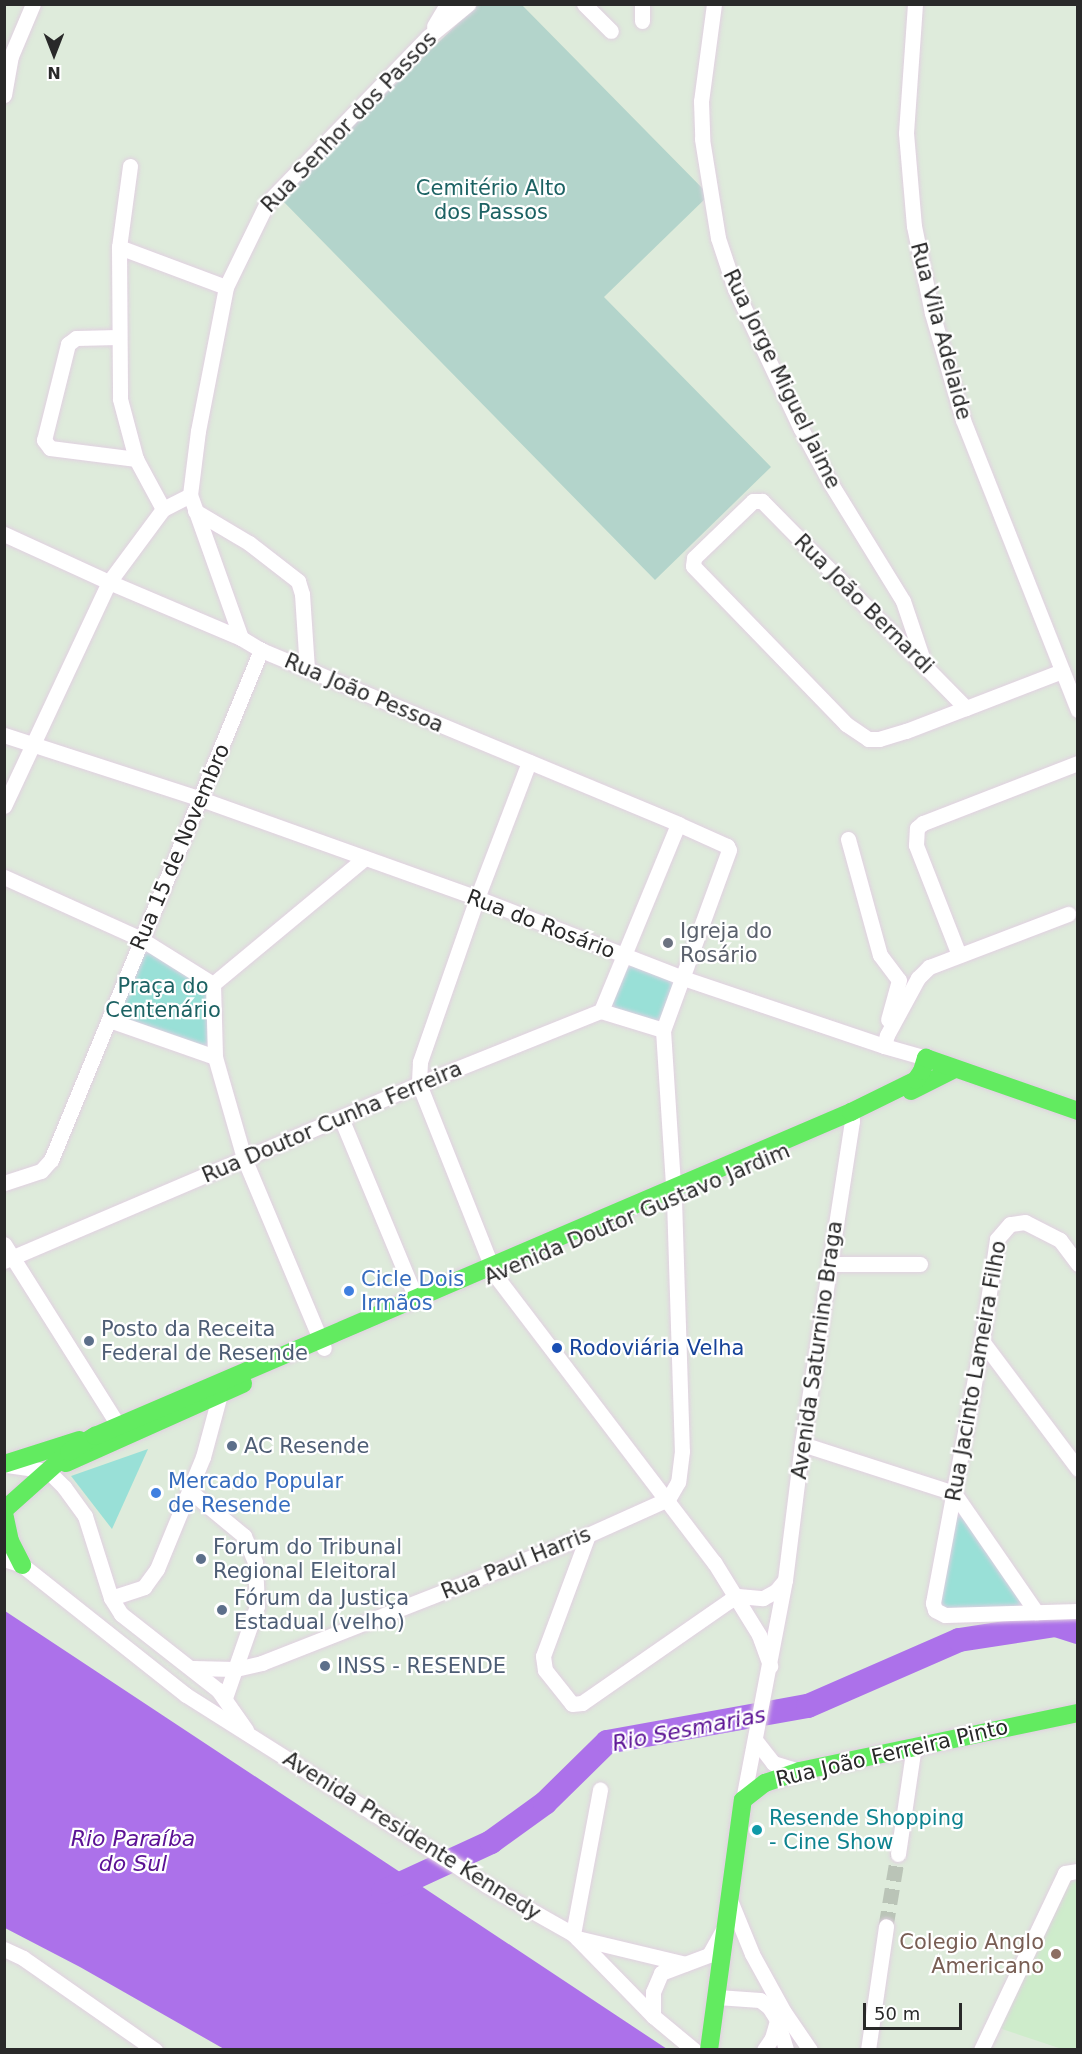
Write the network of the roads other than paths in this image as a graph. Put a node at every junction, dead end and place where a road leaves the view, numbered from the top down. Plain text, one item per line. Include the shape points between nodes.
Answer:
1 (33, 4) edge
2 (447, 4) edge
3 (468, 4) edge
4 (584, 4) edge
5 (642, 4) edge
6 (714, 4) edge
7 (915, 4) edge
8 (642, 21) dead end
9 (611, 31) dead end
10 (428, 37) junction
11 (4, 95) edge
12 (130, 166) dead end
13 (119, 247) junction
14 (226, 287) junction
15 (118, 337) junction
16 (136, 459) junction
17 (190, 495) junction
18 (163, 509) junction
19 (195, 511) junction
20 (4, 534) edge
21 (109, 582) junction
22 (241, 638) junction
23 (261, 650) junction
24 (924, 663) junction
25 (307, 670) junction
26 (1062, 671) junction
27 (966, 708) junction
28 (1077, 710) edge
29 (4, 735) edge
30 (33, 745) junction
31 (529, 762) junction
32 (1077, 763) edge
33 (201, 799) junction
34 (4, 806) edge
35 (678, 824) junction
36 (848, 839) dead end
37 (365, 858) junction
38 (4, 877) edge
39 (477, 898) junction
40 (1068, 914) dead end
41 (141, 939) junction
42 (959, 955) junction
43 (624, 956) junction
44 (683, 978) junction
45 (213, 984) junction
46 (601, 1011) junction
47 (109, 1020) junction
48 (663, 1030) junction
49 (885, 1041) junction
50 (215, 1057) junction
51 (926, 1058) junction
52 (955, 1069) junction
53 (419, 1084) junction
54 (1077, 1111) edge
55 (851, 1116) junction
56 (341, 1118) junction
57 (244, 1158) junction
58 (4, 1183) edge
59 (673, 1193) junction
60 (6, 1254) edge
61 (830, 1263) junction
62 (920, 1264) dead end
63 (1077, 1264) edge
64 (493, 1270) junction
65 (416, 1298) junction
66 (982, 1341) junction
67 (322, 1343) junction
68 (218, 1388) junction
69 (118, 1425) junction
70 (95, 1436) junction
71 (802, 1444) junction
72 (4, 1464) edge
73 (1077, 1468) edge
74 (50, 1470) junction
75 (191, 1492) junction
76 (954, 1493) junction
77 (668, 1499) junction
78 (4, 1511) edge
79 (588, 1535) junction
80 (4, 1559) edge
81 (22, 1565) junction
82 (785, 1580) junction
83 (738, 1596) junction
84 (111, 1598) junction
85 (1077, 1611) edge
86 (1036, 1612) junction
87 (235, 1669) junction
88 (769, 1671) junction
89 (197, 1672) junction
90 (186, 1695) junction
91 (225, 1698) junction
92 (1077, 1713) edge
93 (248, 1733) junction
94 (757, 1736) junction
95 (914, 1745) junction
96 (800, 1770) junction
97 (600, 1790) dead end
98 (743, 1800) junction
99 (898, 1854) tunnel mouth
100 (1077, 1871) edge
101 (730, 1900) junction
102 (727, 1922) junction
103 (886, 1926) tunnel mouth
104 (575, 1936) junction
105 (4, 1949) edge
106 (688, 1965) junction
107 (717, 1997) junction
108 (653, 2016) junction
109 (777, 2020) junction
110 (704, 2048) edge
111 (155, 2049) edge
112 (764, 2049) edge
113 (786, 2049) edge
114 (810, 2049) edge
115 (868, 2049) edge
116 (981, 2049) edge

1 - 11 street via 11,56
2 - 10 street
3 - 10 street, Rua Senhor dos Passos
4 - 9 street
5 - 8 street
6 - 24 street, Rua Jorge Miguel Jaime via 701,101 702,139 722,248 735,289 801,429 903,602
7 - 26 street, Rua Vila Adelaide via 906,133 914,226 932,313 963,420
10 - 14 street, Rua Senhor dos Passos via 267,203
12 - 13 street
13 - 14 street
13 - 15 street
14 - 17 street, Rua Senhor dos Passos via 198,431
15 - 16 street via 120,399
15 - 16 street via 76,338 68,344 44,441 50,448
16 - 18 street
17 - 18 street
17 - 19 street
18 - 21 street
19 - 22 street
19 - 25 street via 249,543 298,581
20 - 21 street, Rua João Pessoa
21 - 22 street, Rua João Pessoa
21 - 30 street
22 - 23 street, Rua João Pessoa
23 - 25 street, Rua João Pessoa
23 - 33 street, Rua 15 de Novembro
24 - 27 street, Rua João Bernardi
24 - 27 street, Rua João Bernardi via 762,501 753,501 696,555 693,566 846,724 868,739 879,739
25 - 31 street, Rua João Pessoa
26 - 27 street
26 - 28 street, Rua Vila Adelaide
29 - 30 street, Rua do Rosário
30 - 33 street, Rua do Rosário
30 - 34 street
31 - 35 street, Rua João Pessoa
31 - 39 street
32 - 42 street via 917,828 916,845
33 - 37 street, Rua do Rosário
33 - 41 street, Rua 15 de Novembro
35 - 43 street
35 - 44 street, Rua João Pessoa via 727,846 730,852
36 - 49 street via 880,955 899,980
37 - 39 street, Rua do Rosário
37 - 45 street
38 - 41 street
39 - 43 street, Rua do Rosário
39 - 53 street via 420,1062
40 - 42 street
41 - 45 street
41 - 47 street, Rua 15 de Novembro
42 - 49 street via 923,972
43 - 44 street, Rua do Rosário
43 - 46 street
44 - 48 street
44 - 49 street, Rua do Rosário
45 - 50 street
46 - 48 street
46 - 53 street, Rua Doutor Cunha Ferreira
47 - 50 street
47 - 58 street, Rua 15 de Novembro via 51,1160 41,1171
48 - 59 street
49 - 51 street, Rua do Rosário
50 - 57 street
51 - 52 main road, Rua do Rosário
51 - 55 main road, Avenida Doutor Gustavo Jardim via 916,1080
52 - 54 main road, Rua do Rosário
52 - 55 main road, Avenida Doutor Gustavo Jardim
53 - 56 street, Rua Doutor Cunha Ferreira
53 - 64 street
55 - 59 main road, Avenida Doutor Gustavo Jardim
55 - 61 street, Avenida Saturnino Braga
56 - 57 street, Rua Doutor Cunha Ferreira
56 - 65 street
57 - 60 street, Rua Doutor Cunha Ferreira
57 - 67 street
59 - 64 main road, Avenida Doutor Gustavo Jardim
59 - 77 street via 682,1451 678,1482
60 - 69 street
61 - 62 street
61 - 71 street, Avenida Saturnino Braga
63 - 66 street, Rua Jacinto Lameira Filho via 1060,1240 1042,1229 1025,1222 1010,1224 997,1239
64 - 65 main road, Avenida Doutor Gustavo Jardim
64 - 67 main road, Avenida Doutor Gustavo Jardim
64 - 77 street
65 - 67 main road, Avenida Doutor Gustavo Jardim
66 - 73 street
66 - 76 street, Rua Jacinto Lameira Filho
67 - 68 main road, Avenida Doutor Gustavo Jardim
68 - 69 main road, Avenida Doutor Gustavo Jardim
68 - 74 main road, Avenida Doutor Gustavo Jardim
68 - 75 street
69 - 70 main road, Avenida Doutor Gustavo Jardim
70 - 72 main road
70 - 74 main road, Avenida Doutor Gustavo Jardim
71 - 76 street
71 - 82 street, Avenida Saturnino Braga
72 - 74 street
74 - 78 main road, Avenida Doutor Gustavo Jardim
74 - 84 street, Avenida Presidente Kennedy via 85,1516
75 - 84 street via 152,1579 144,1587
75 - 87 street via 244,1536 255,1562 257,1606
76 - 86 street
76 - 86 street, Rua Jacinto Lameira Filho via 933,1603 935,1610 945,1616
77 - 79 street, Rua Paul Harris
77 - 83 street
78 - 81 main road via 10,1541
79 - 83 street via 543,1656 545,1670 572,1704 582,1703
79 - 87 street, Rua Paul Harris via 262,1663
80 - 81 street, Avenida Presidente Kennedy
81 - 90 street, Avenida Presidente Kennedy
82 - 83 street via 776,1592 763,1598
82 - 88 street, Avenida Saturnino Braga
83 - 88 street via 759,1635
84 - 89 street, Avenida Presidente Kennedy via 121,1614
85 - 86 street
87 - 89 street, Rua Paul Harris
87 - 91 street
88 - 94 street, Avenida Saturnino Braga
89 - 90 street via 197,1689
89 - 91 street, Avenida Presidente Kennedy
90 - 93 street, Avenida Presidente Kennedy
91 - 93 street, Avenida Presidente Kennedy
92 - 95 main road, Rua João Ferreira Pinto
93 - 104 street, Avenida Presidente Kennedy via 421,1845
94 - 96 street via 773,1763
94 - 98 street, Avenida Saturnino Braga
95 - 96 main road, Rua João Ferreira Pinto
95 - 99 street
96 - 98 main road, Rua João Ferreira Pinto via 765,1783
97 - 104 street
98 - 101 main road
100 - 116 street via 1065,1873
101 - 102 main road
101 - 114 street via 758,1964 796,2033
102 - 106 street via 709,1955
102 - 107 main road
103 - 115 street
104 - 106 street, Avenida Presidente Kennedy
104 - 108 street, Avenida Presidente Kennedy
105 - 111 street
106 - 108 street via 661,1973 653,1992
107 - 109 street via 760,2000
107 - 110 main road
108 - 110 street, Avenida Presidente Kennedy
109 - 112 street
109 - 113 street

